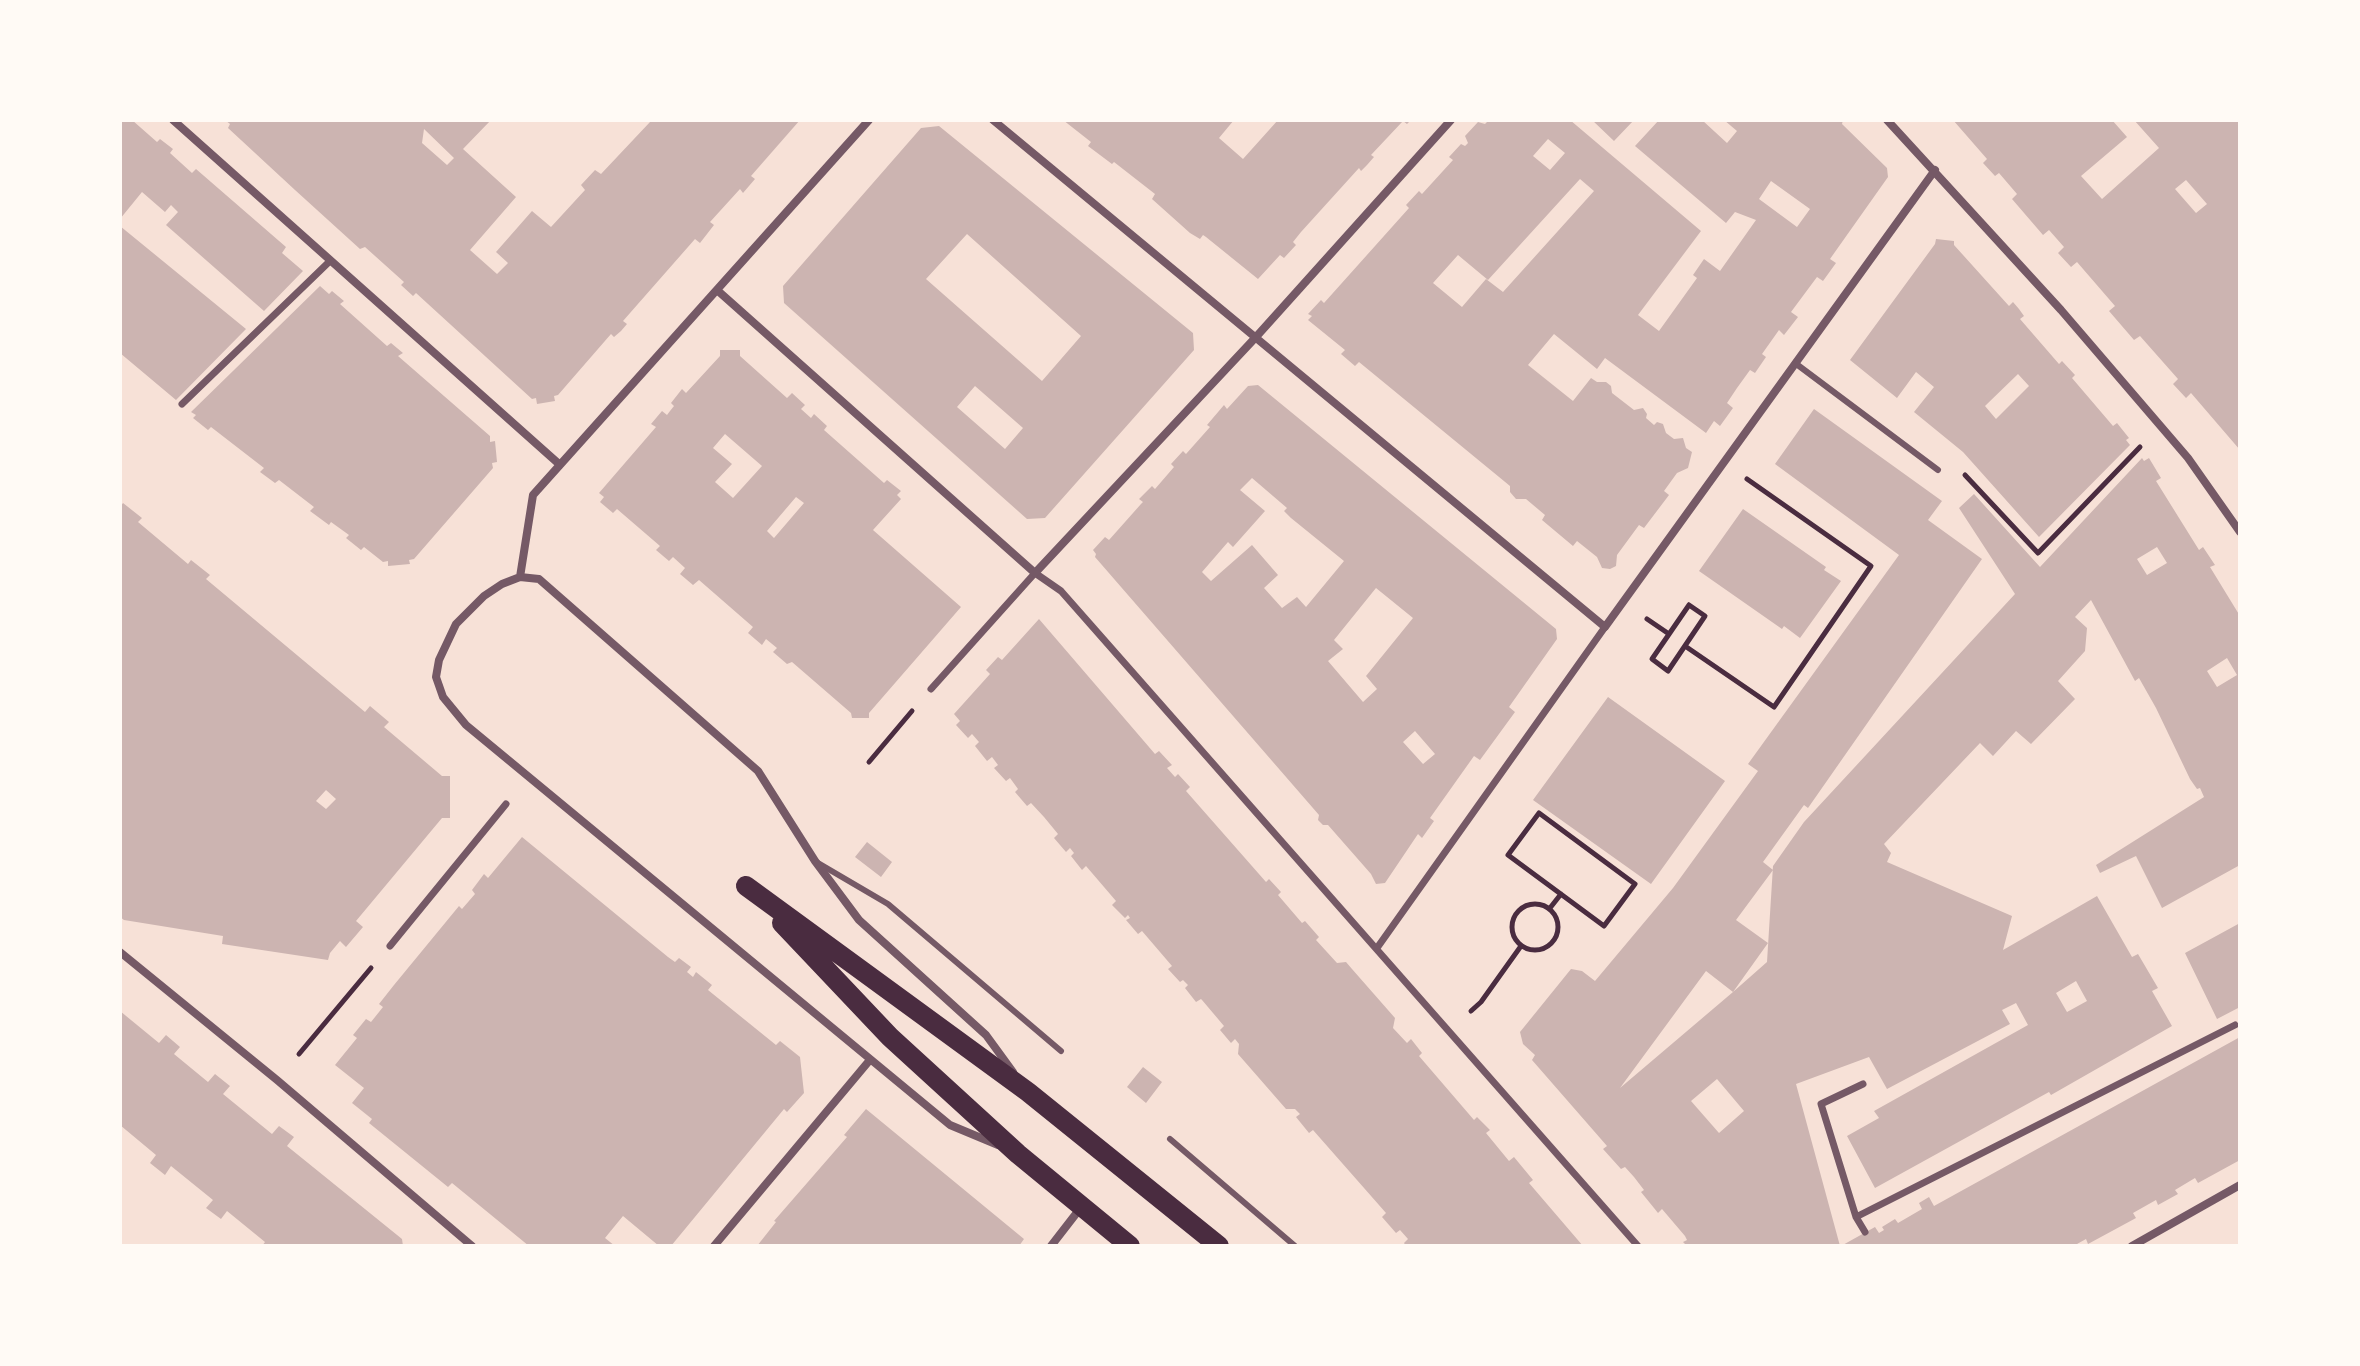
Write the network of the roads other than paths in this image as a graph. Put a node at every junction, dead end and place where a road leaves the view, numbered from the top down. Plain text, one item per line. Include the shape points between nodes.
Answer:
1 (173, 120) edge
2 (869, 120) edge
3 (993, 120) edge
4 (1451, 120) edge
5 (1887, 120) edge
6 (1935, 170) junction
7 (330, 261) junction
8 (717, 290) junction
9 (1256, 337) junction
10 (1795, 363) junction
11 (182, 404) dead end
12 (559, 464) junction
13 (1938, 470) dead end
14 (2240, 532) edge
15 (1035, 573) junction
16 (520, 577) junction
17 (1605, 627) junction
18 (931, 689) road end
19 (506, 804) dead end
20 (815, 861) junction
21 (390, 946) road end
22 (1377, 948) junction
23 (120, 952) edge
24 (2235, 1025) dead end
25 (1061, 1051) dead end
26 (869, 1061) junction
27 (1863, 1084) dead end
28 (1028, 1092) junction
29 (1170, 1139) dead end
30 (1018, 1154) junction
31 (2240, 1185) edge
32 (1082, 1206) junction
33 (1856, 1217) junction
34 (1865, 1232) dead end
35 (472, 1246) edge
36 (714, 1246) edge
37 (1051, 1246) edge
38 (1130, 1246) edge
39 (1219, 1246) edge
40 (1295, 1246) edge
41 (1638, 1246) edge
42 (2132, 1246) edge

1 - 7 street
2 - 8 street
3 - 9 street
4 - 9 street
5 - 6 street
6 - 10 street
6 - 14 street via 2188,458
7 - 11 street
7 - 12 street
8 - 12 street
8 - 15 street
9 - 15 street
9 - 17 street
10 - 13 lane
10 - 17 street
12 - 16 street via 533,495
15 - 18 street
15 - 22 street via 1061,591
16 - 20 street via 539,579 758,771
16 - 26 street via 484,596 456,624 439,660 436,677 443,697 466,725
17 - 22 street
19 - 21 street
20 - 25 lane via 888,904
20 - 28 street via 859,920 986,1035
22 - 41 street
23 - 35 street
24 - 33 street
26 - 30 street via 950,1125
26 - 36 street
27 - 33 street via 1821,1104
28 - 30 main road via 746,886 890,1037
28 - 39 main road
29 - 40 lane
30 - 32 main road
31 - 42 street
32 - 37 street
32 - 38 main road
33 - 34 street

